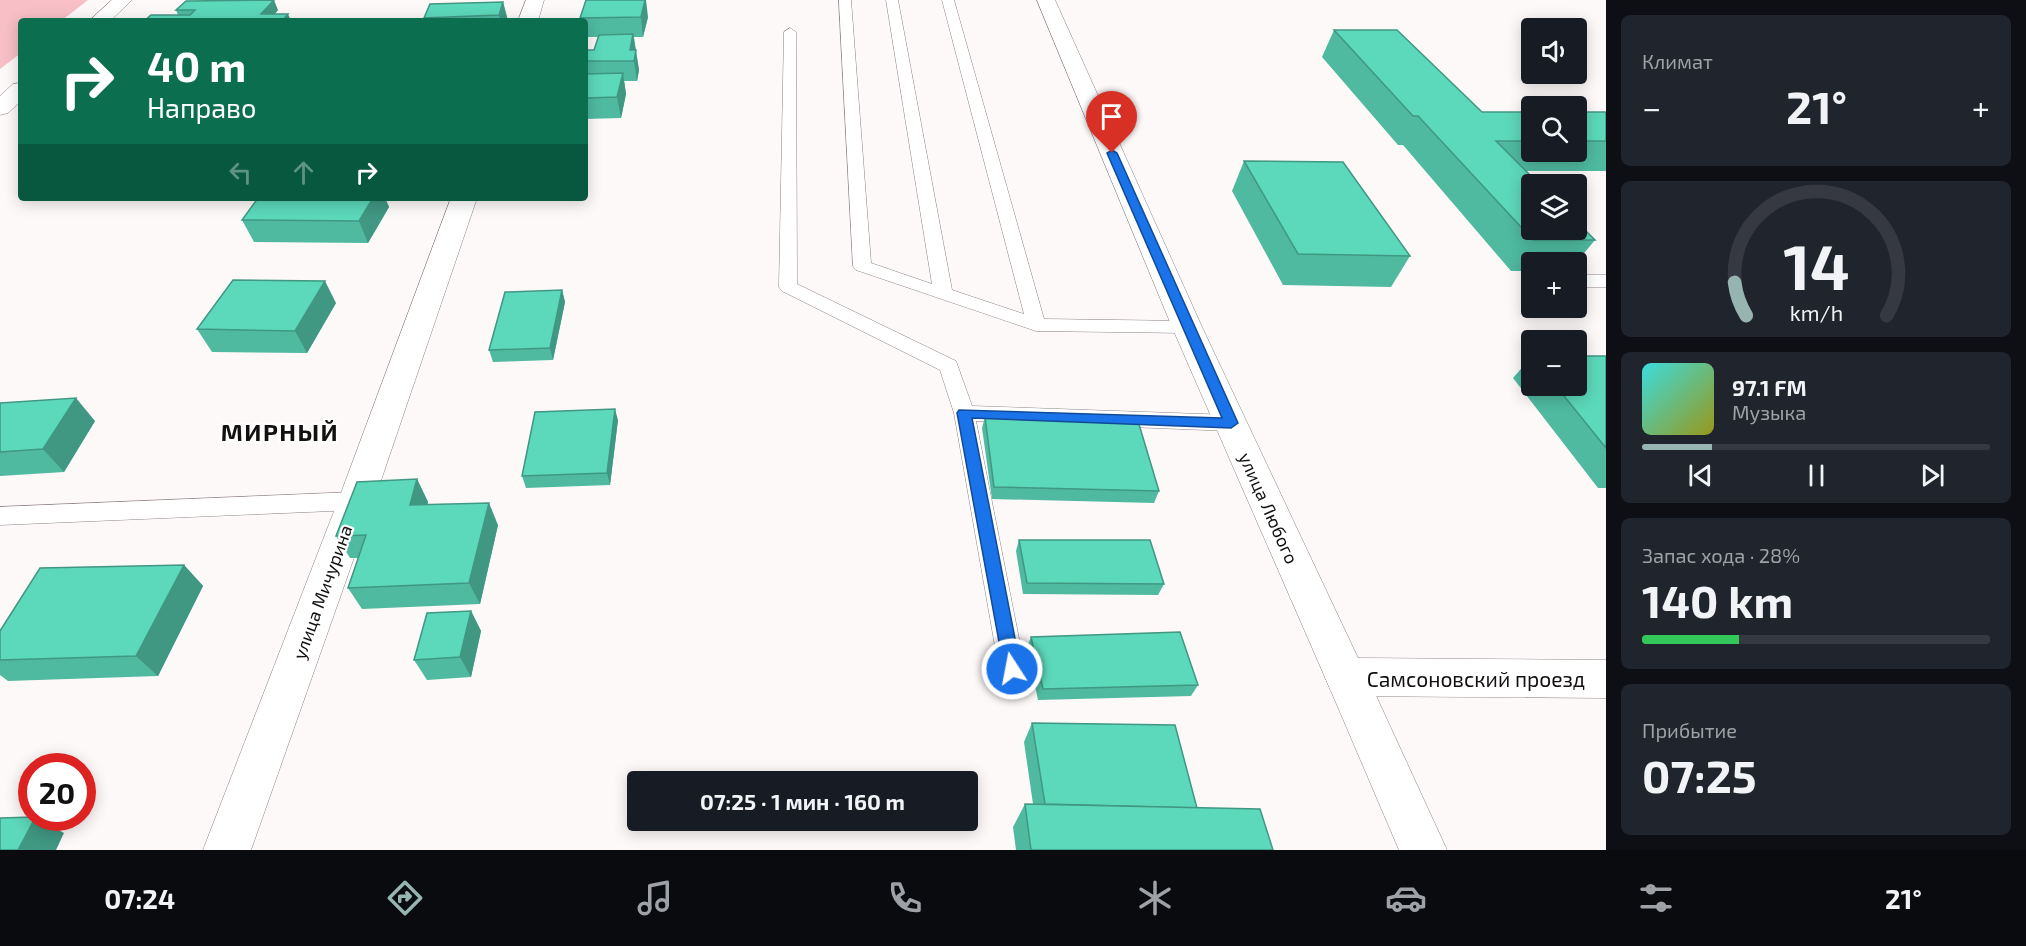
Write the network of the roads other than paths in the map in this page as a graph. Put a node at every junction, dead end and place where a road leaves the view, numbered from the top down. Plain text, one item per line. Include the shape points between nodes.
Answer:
1 (123, 0) edge
2 (535, 0) edge
3 (845, 0) edge
4 (892, 0) edge
5 (948, 0) edge
6 (1046, 0) edge
7 (102, 18) edge
8 (529, 18) edge
9 (790, 32) dead end
10 (18, 92) edge
11 (0, 108) edge
12 (463, 201) edge
13 (1587, 281) edge
14 (1606, 281) edge
15 (943, 293) junction
16 (1036, 326) junction
17 (1187, 327) junction
18 (964, 413) junction
19 (1231, 423) junction
20 (356, 501) junction
21 (0, 516) edge
22 (1012, 669) dead end
23 (1346, 676) junction
24 (1606, 679) edge
25 (227, 850) edge
26 (1423, 850) edge

1 - 7 street
2 - 8 street
3 - 15 lane via 862,266
4 - 15 lane
5 - 16 lane
6 - 17 street, улица Любого
9 - 18 lane via 788,287 949,366
10 - 11 street
12 - 20 street, улица Мичурина
13 - 14 lane
15 - 16 lane
16 - 17 lane
17 - 19 street, улица Любого
18 - 19 lane
18 - 22 lane
19 - 23 street, улица Любого
20 - 21 lane
20 - 25 street, улица Мичурина
23 - 24 street, Самсоновский проезд
23 - 26 street, улица Любого

